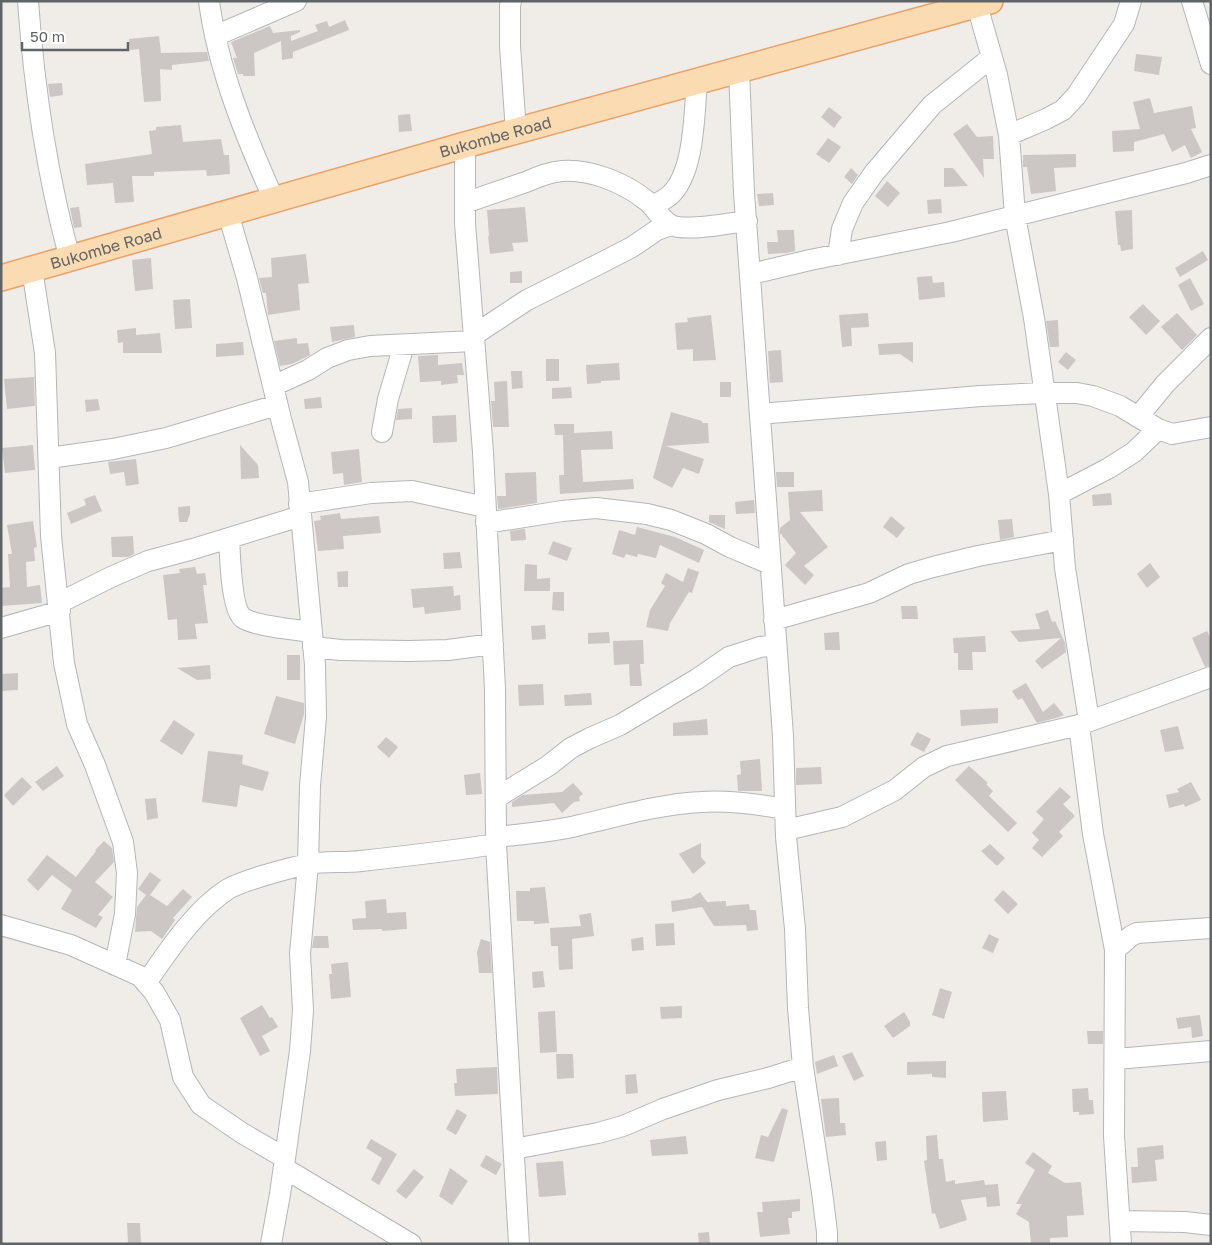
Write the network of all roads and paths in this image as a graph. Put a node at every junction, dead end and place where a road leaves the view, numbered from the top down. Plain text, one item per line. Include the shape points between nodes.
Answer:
1 (28, 1) edge
2 (209, 1) edge
3 (296, 1) edge
4 (511, 1) edge
5 (1131, 1) edge
6 (1192, 1) edge
7 (984, 3) edge
8 (936, 9) edge
9 (215, 36) junction
10 (992, 57) junction
11 (1211, 64) edge
12 (739, 70) junction
13 (697, 82) junction
14 (516, 132) junction
15 (1009, 135) junction
16 (465, 145) junction
17 (1211, 165) edge
18 (274, 200) junction
19 (465, 203) junction
20 (652, 206) junction
21 (228, 213) junction
22 (1015, 216) junction
23 (747, 221) junction
24 (671, 225) junction
25 (838, 255) junction
26 (70, 258) junction
27 (32, 270) junction
28 (750, 274) junction
29 (1, 278) edge
30 (474, 338) junction
31 (1211, 338) edge
32 (404, 344) junction
33 (1044, 393) junction
34 (275, 396) junction
35 (760, 414) junction
36 (1138, 418) junction
37 (1211, 427) edge
38 (1158, 429) junction
39 (382, 432) dead end
40 (49, 458) junction
41 (1059, 494) junction
42 (300, 510) junction
43 (486, 515) junction
44 (229, 538) junction
45 (1062, 540) junction
46 (770, 564) junction
47 (59, 607) junction
48 (774, 620) junction
49 (1, 628) edge
50 (312, 640) junction
51 (493, 644) junction
52 (776, 645) junction
53 (1211, 677) edge
54 (1084, 723) junction
55 (496, 798) junction
56 (785, 809) junction
57 (786, 830) junction
58 (496, 840) junction
59 (308, 864) junction
60 (1, 925) edge
61 (1211, 928) edge
62 (1115, 950) junction
63 (115, 965) junction
64 (146, 983) junction
65 (1211, 1051) edge
66 (1116, 1059) junction
67 (803, 1067) junction
68 (514, 1149) junction
69 (285, 1163) junction
70 (1120, 1221) junction
71 (1211, 1225) edge
72 (271, 1244) edge
73 (411, 1244) edge
74 (520, 1244) edge
75 (827, 1244) edge
76 (1121, 1244) edge

1 - 26 street via 40,122
2 - 9 street
3 - 9 street
4 - 14 street via 510,46
5 - 15 street via 1124,24 1076,96 1063,110
6 - 11 street
7 - 8 main road, Bukombe Road
7 - 10 street
8 - 12 main road, Bukombe Road
9 - 18 street via 252,151
10 - 15 street
10 - 25 street via 932,105 874,173 853,203 842,229
12 - 13 main road, Bukombe Road
12 - 23 street
13 - 14 main road, Bukombe Road
13 - 20 street via 689,159 670,195
14 - 16 main road, Bukombe Road
15 - 22 street
16 - 18 main road, Bukombe Road
16 - 19 street
17 - 22 street
18 - 21 main road, Bukombe Road
19 - 20 street via 562,171 604,177 629,189
19 - 30 street
20 - 24 street
21 - 26 main road, Bukombe Road
21 - 34 street
22 - 25 street
22 - 33 street
23 - 24 street via 682,227
23 - 28 street
24 - 30 street via 527,300
25 - 28 street
26 - 27 main road, Bukombe Road
27 - 29 main road, Bukombe Road
27 - 40 street via 44,354
28 - 35 street
30 - 32 street
30 - 43 street
31 - 36 street via 1165,384
32 - 34 street via 348,350 327,358
32 - 39 street
33 - 35 street
33 - 36 street via 1093,396 1120,406
33 - 41 street
34 - 40 street via 166,438 113,450
34 - 42 street via 298,482
35 - 46 street
36 - 38 street
37 - 38 street via 1172,434
38 - 41 street via 1134,452
40 - 47 street via 51,536
41 - 45 street
42 - 43 street via 371,493 412,492
42 - 44 street
42 - 50 street
43 - 46 street via 596,508 647,514 672,520
43 - 51 street
44 - 47 street via 148,561 111,577
44 - 50 street via 233,585 238,610 243,617
45 - 48 street via 933,567 909,574 869,593
45 - 54 street
46 - 48 street
47 - 49 street
47 - 63 street via 64,663 77,724 123,842 127,873 126,914
48 - 52 street
50 - 51 street via 341,650 448,650
50 - 59 street via 316,717
51 - 55 street
52 - 55 street via 728,657 698,679 620,725 571,748
52 - 56 street
53 - 54 street
54 - 57 street via 947,756 924,767 895,790 842,817
54 - 62 street via 1093,834
55 - 58 street
56 - 57 street
56 - 58 street via 738,802 673,804
57 - 67 street
58 - 59 street via 359,862
58 - 68 street
59 - 64 street via 230,888 211,902 165,955
59 - 69 street via 300,954 303,1010 300,1051
60 - 63 street via 71,945
61 - 62 street via 1137,933
62 - 66 street
63 - 64 street via 140,976
64 - 69 street via 170,1020 183,1077 201,1105
65 - 66 street
66 - 70 street via 1114,1136
67 - 68 street via 718,1090 623,1126
67 - 75 street
68 - 74 street
69 - 72 street
69 - 73 street
70 - 71 street
70 - 76 street

